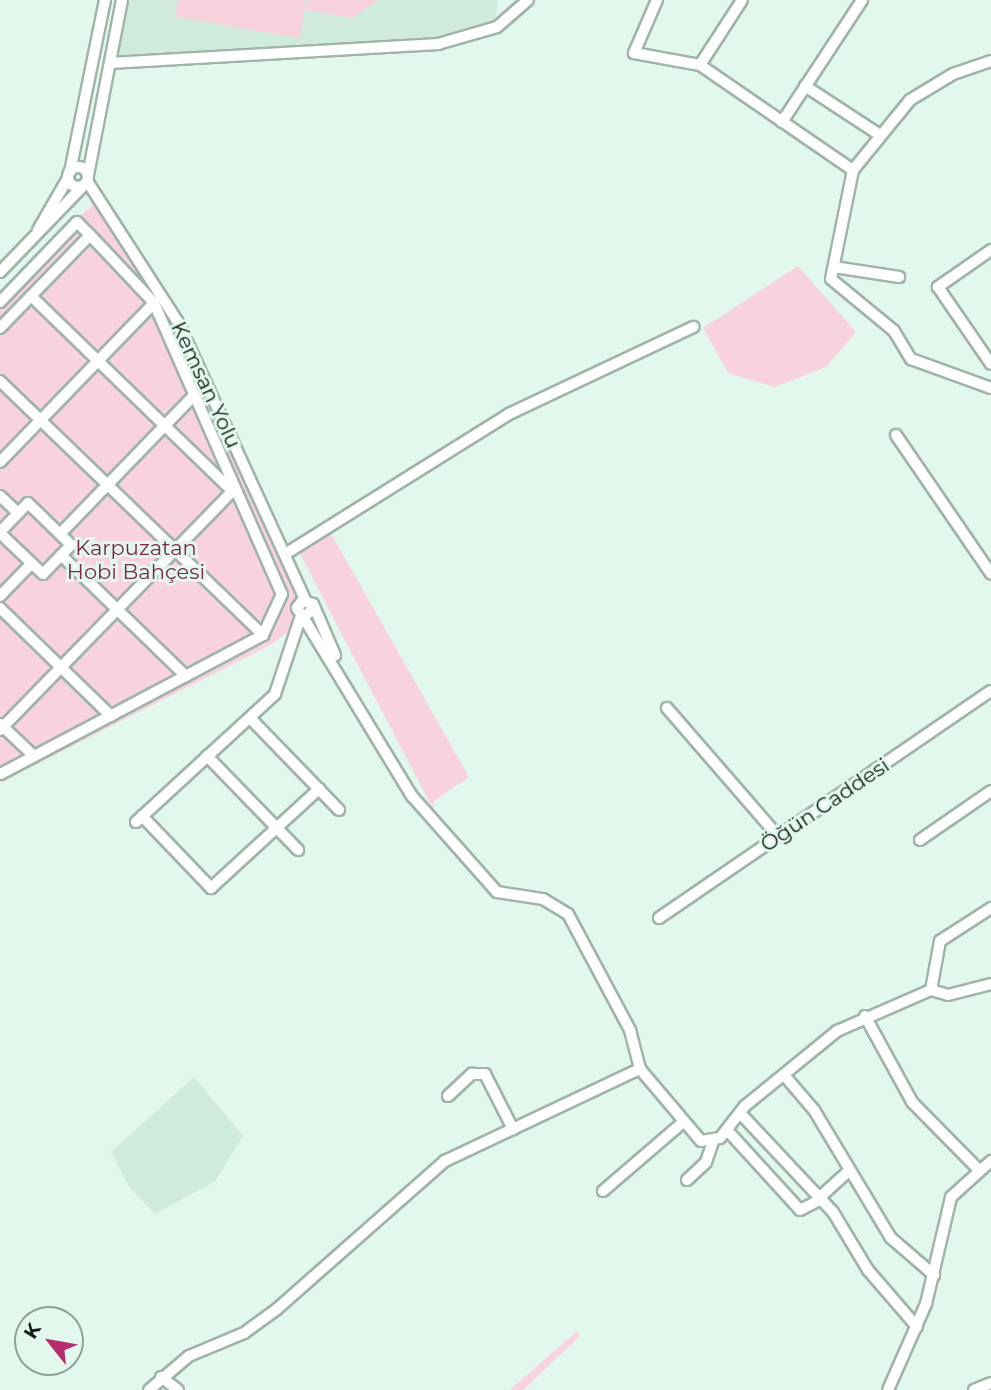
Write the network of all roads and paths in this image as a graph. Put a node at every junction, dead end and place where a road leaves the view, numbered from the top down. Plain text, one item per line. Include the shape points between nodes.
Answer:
1 (105, 0) edge
2 (121, 0) edge
3 (528, 0) edge
4 (657, 0) edge
5 (742, 0) edge
6 (862, 0) edge
7 (991, 61) edge
8 (110, 63) junction
9 (700, 65) junction
10 (806, 86) junction
11 (782, 122) junction
12 (880, 135) junction
13 (853, 170) junction
14 (69, 175) junction
15 (86, 180) junction
16 (90, 234) junction
17 (31, 240) junction
18 (991, 250) edge
19 (834, 267) junction
20 (0, 272) edge
21 (899, 277) dead end
22 (31, 296) junction
23 (0, 303) edge
24 (153, 303) junction
25 (12, 315) junction
26 (693, 327) dead end
27 (0, 328) edge
28 (98, 361) junction
29 (991, 364) edge
30 (0, 381) edge
31 (991, 388) edge
32 (194, 395) junction
33 (40, 420) junction
34 (164, 425) junction
35 (896, 435) dead end
36 (0, 463) edge
37 (107, 485) junction
38 (233, 489) junction
39 (0, 496) edge
40 (18, 513) junction
41 (0, 532) edge
42 (60, 534) junction
43 (174, 549) junction
44 (285, 554) junction
45 (61, 555) junction
46 (32, 564) junction
47 (991, 574) edge
48 (0, 596) edge
49 (305, 600) junction
50 (0, 608) edge
51 (117, 609) junction
52 (314, 609) junction
53 (302, 617) junction
54 (262, 635) junction
55 (61, 667) junction
56 (186, 676) junction
57 (345, 678) junction
58 (991, 691) edge
59 (667, 708) dead end
60 (111, 716) junction
61 (250, 718) junction
62 (1, 727) edge
63 (34, 756) junction
64 (207, 756) junction
65 (0, 775) edge
66 (319, 789) junction
67 (991, 791) edge
68 (339, 810) dead end
69 (276, 828) junction
70 (778, 836) junction
71 (920, 840) dead end
72 (298, 850) dead end
73 (991, 908) edge
74 (659, 918) dead end
75 (991, 984) edge
76 (931, 990) junction
77 (865, 1016) junction
78 (640, 1069) junction
79 (784, 1075) junction
80 (448, 1096) dead end
81 (740, 1113) junction
82 (682, 1123) junction
83 (513, 1129) junction
84 (727, 1130) junction
85 (713, 1142) junction
86 (991, 1161) edge
87 (978, 1169) junction
88 (848, 1172) junction
89 (687, 1180) dead end
90 (603, 1191) dead end
91 (821, 1198) junction
92 (934, 1275) junction
93 (917, 1327) junction
94 (161, 1377) junction
95 (991, 1383) edge
96 (149, 1390) edge
97 (178, 1390) edge
98 (888, 1390) edge
99 (974, 1390) edge

1 - 14 street
2 - 8 street
3 - 8 street via 502,24 438,44
4 - 9 street via 634,53
5 - 9 street
6 - 10 street
7 - 12 street via 919,93
8 - 15 street
9 - 11 street
10 - 11 street
10 - 12 street
11 - 13 street
12 - 13 street
13 - 19 street
14 - 15 street via 76,186
14 - 15 street via 80,167
14 - 17 street
15 - 17 street
15 - 44 street, Kemsan Yolu via 178,322
16 - 22 street
16 - 23 street via 77,222
16 - 24 street
17 - 20 street
18 - 29 street via 939,287
19 - 21 street
19 - 31 street via 831,279 894,331 911,359
22 - 25 street
22 - 28 street
23 - 25 street
24 - 28 street
24 - 32 street
25 - 27 street
26 - 44 street via 509,414
28 - 33 street
28 - 34 street
30 - 33 street
32 - 34 street
32 - 38 street
33 - 36 street
33 - 37 street
34 - 37 street
34 - 38 street
35 - 47 street
37 - 42 street
37 - 43 street
38 - 43 street
38 - 54 street via 282,594
39 - 40 street
40 - 41 street
40 - 42 street via 28,503
41 - 46 street
42 - 45 street via 71,545
43 - 51 street
43 - 54 street
44 - 49 street, Kemsan Yolu
45 - 46 street via 43,574
45 - 51 street
46 - 48 street
49 - 52 street
49 - 53 street via 297,608
50 - 55 street
51 - 55 street
51 - 56 street
52 - 53 street
52 - 57 street
53 - 57 street
53 - 61 street via 275,694
54 - 56 street
55 - 60 street
55 - 62 street
56 - 60 street
57 - 78 street via 412,796 497,892 543,899 568,914 631,1030
58 - 70 street, Öğün Caddesi
59 - 70 street
60 - 63 street
61 - 64 street
61 - 66 street
62 - 63 street
63 - 65 street
64 - 69 street
64 - 69 street via 139,819 211,888
66 - 68 street
66 - 69 street
67 - 71 street
69 - 72 street
70 - 74 street, Öğün Caddesi
73 - 76 street via 940,941
75 - 76 street via 952,995
76 - 77 street
77 - 79 street
77 - 87 street via 912,1102
78 - 82 street
78 - 83 street
79 - 81 street
79 - 88 street via 814,1110
80 - 83 street via 472,1074 485,1074
81 - 84 street
81 - 91 street
82 - 85 street via 701,1141
82 - 90 street
83 - 94 street via 445,1161 278,1310
84 - 85 street
84 - 91 street via 800,1210
85 - 89 street via 706,1162
86 - 87 street
87 - 92 street via 947,1205
88 - 91 street
88 - 92 street via 898,1246
91 - 93 street via 868,1270
92 - 93 street
93 - 98 street
94 - 96 street
94 - 97 street
95 - 99 street

